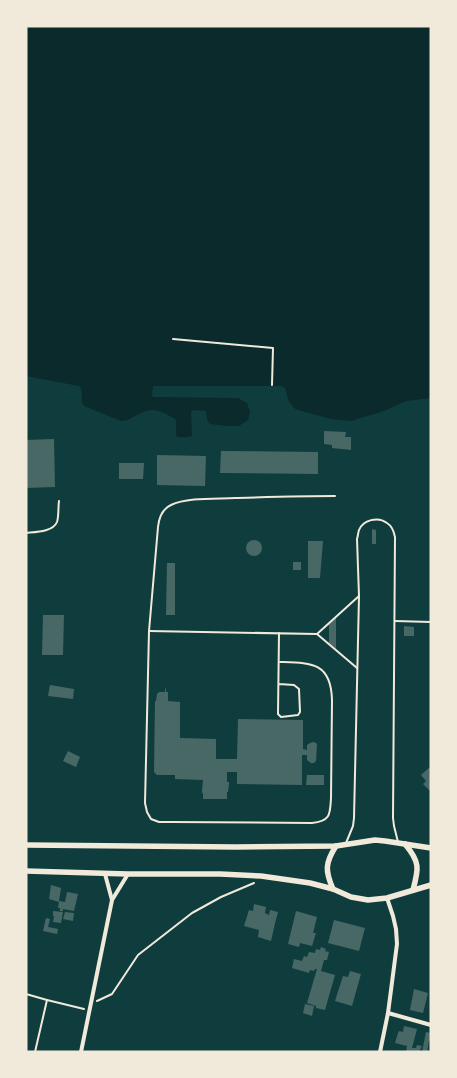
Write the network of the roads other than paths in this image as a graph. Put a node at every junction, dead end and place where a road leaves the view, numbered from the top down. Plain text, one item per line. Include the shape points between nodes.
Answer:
1 (335, 496) dead end
2 (59, 501) dead end
3 (26, 532) edge
4 (359, 596) junction
5 (395, 621) junction
6 (431, 622) edge
7 (149, 630) junction
8 (279, 633) junction
9 (317, 634) junction
10 (280, 662) junction
11 (358, 669) junction
12 (279, 684) junction
13 (401, 844) junction
14 (26, 845) edge
15 (345, 845) junction
16 (336, 846) junction
17 (431, 848) edge
18 (26, 871) edge
19 (105, 874) junction
20 (128, 874) junction
21 (431, 885) edge
22 (334, 889) junction
23 (413, 890) junction
24 (387, 898) junction
25 (112, 900) junction
26 (388, 1013) junction
27 (431, 1025) edge
28 (81, 1052) edge
29 (380, 1052) edge

1 - 7 lane via 211,499 178,502 168,507 161,515 158,527
2 - 3 lane via 55,525 44,531
4 - 5 lane via 359,530 370,520 379,519 388,523 395,537
4 - 9 lane
4 - 11 lane
5 - 6 lane
5 - 13 lane via 393,818
7 - 8 lane
7 - 10 lane via 145,803 148,816 156,821 312,822 327,818 331,798 331,685 327,674 319,668 304,663
8 - 9 lane
8 - 10 lane
9 - 11 lane
10 - 12 lane
11 - 15 lane via 354,818
12 - 12 lane via 278,714 281,717 298,716 299,689 294,685
13 - 15 main road via 375,840
13 - 17 main road
13 - 23 main road via 413,854 417,865
14 - 16 main road
15 - 16 main road
16 - 22 main road via 327,872
18 - 19 main road
19 - 20 main road
19 - 25 street
20 - 22 main road via 261,876 310,882
20 - 25 street
21 - 23 main road
22 - 24 main road via 358,899
23 - 24 main road
24 - 26 street via 397,944
25 - 28 street
26 - 27 street
26 - 29 street

